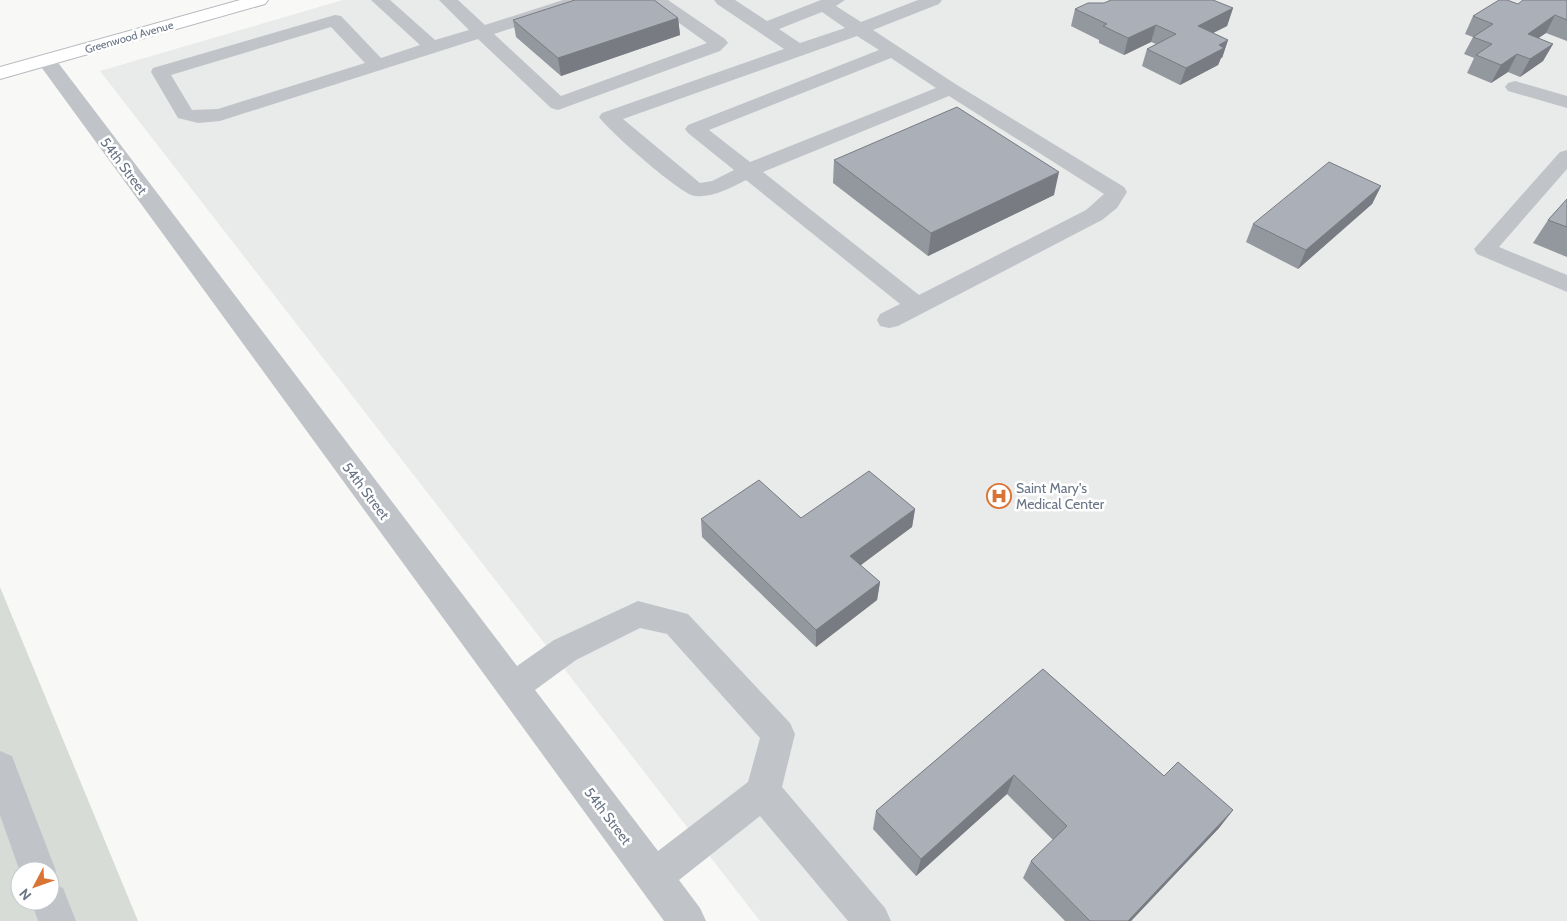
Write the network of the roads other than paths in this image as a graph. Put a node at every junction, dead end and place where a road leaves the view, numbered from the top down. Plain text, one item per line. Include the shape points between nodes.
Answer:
1 (259, 0) edge
2 (380, 0) edge
3 (448, 0) edge
4 (580, 0) edge
5 (656, 0) edge
6 (723, 0) edge
7 (791, 0) edge
8 (933, 0) edge
9 (822, 5) edge
10 (766, 28) junction
11 (858, 29) junction
12 (482, 31) junction
13 (432, 47) junction
14 (798, 50) junction
15 (893, 51) junction
16 (46, 60) junction
17 (377, 65) junction
18 (0, 74) edge
19 (1515, 87) dead end
20 (950, 88) junction
21 (1567, 102) edge
22 (1567, 156) edge
23 (749, 172) junction
24 (1567, 284) edge
25 (917, 305) junction
26 (889, 320) dead end
27 (513, 687) junction
28 (0, 766) edge
29 (764, 792) junction
30 (34, 861) edge
31 (654, 877) junction
32 (687, 921) edge
33 (872, 921) edge

1 - 16 main road, Greenwood Avenue
2 - 13 street
3 - 12 street
4 - 12 street
5 - 12 street via 718,43 558,104
6 - 10 street
7 - 9 street
8 - 11 street
9 - 10 street
9 - 11 street
10 - 14 street
11 - 14 street
11 - 15 street
12 - 13 street
13 - 17 street
14 - 23 street via 609,117 696,190 718,186
15 - 20 street
15 - 23 street via 695,129
16 - 18 main road, Greenwood Avenue
16 - 27 street, 54th Street
17 - 17 street via 220,115 198,117 185,114 160,72 335,20
19 - 21 street
20 - 23 street via 773,159
20 - 25 street via 1116,192 1094,215
22 - 24 street via 1486,249
23 - 25 street
25 - 26 street
27 - 29 street via 565,650 638,614 677,623 778,734
27 - 31 street, 54th Street
28 - 30 street
29 - 31 street
29 - 33 street
31 - 32 street, 54th Street

